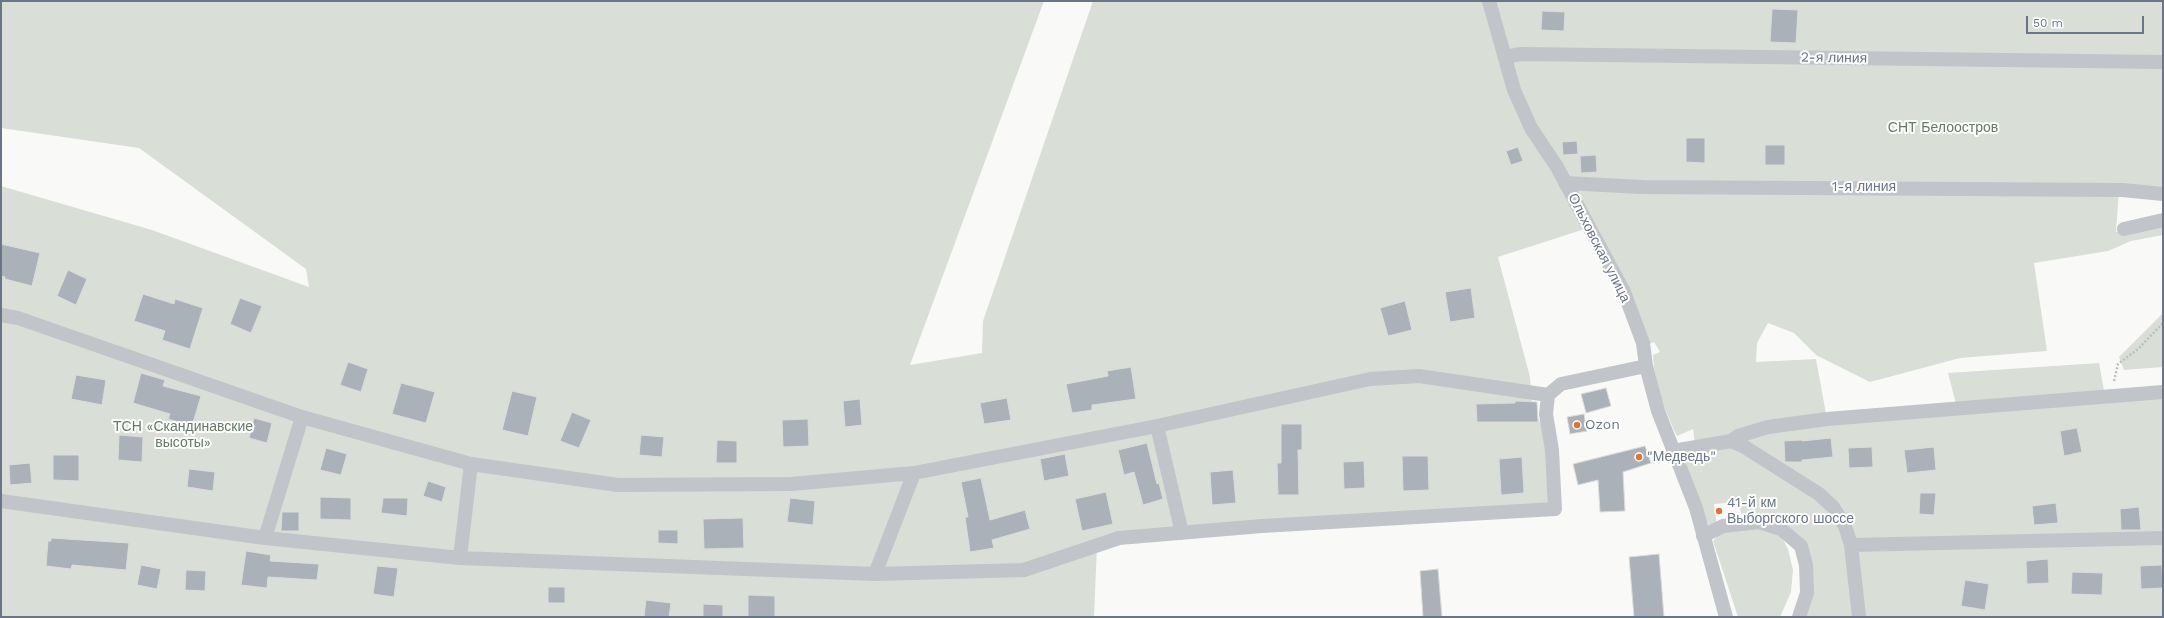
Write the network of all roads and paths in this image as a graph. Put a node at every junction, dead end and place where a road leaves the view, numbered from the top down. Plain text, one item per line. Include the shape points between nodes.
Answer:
1 (1489, 1) edge
2 (1505, 57) junction
3 (2163, 62) edge
4 (1565, 183) junction
5 (2163, 194) edge
6 (2163, 220) edge
7 (2124, 229) dead end
8 (1, 315) edge
9 (2163, 323) edge
10 (1646, 366) junction
11 (2163, 392) edge
12 (1548, 395) junction
13 (2120, 395) junction
14 (302, 417) junction
15 (1157, 426) junction
16 (1731, 440) junction
17 (1673, 451) junction
18 (471, 464) junction
19 (914, 473) junction
20 (1, 501) edge
21 (1182, 533) junction
22 (1703, 536) junction
23 (265, 538) junction
24 (2163, 538) edge
25 (1851, 545) junction
26 (460, 558) junction
27 (875, 574) junction
28 (1726, 617) edge
29 (1799, 617) edge
30 (1859, 617) edge

1 - 2 street, Ольховская улица
2 - 3 street, 2-я линия via 1521,54
2 - 4 street, Ольховская улица via 1514,90 1531,128
4 - 5 street, 1-я линия via 1642,187 2122,190
4 - 10 street, Ольховская улица via 1624,292 1643,343
6 - 7 street
8 - 14 street via 18,318
9 - 13 path via 2138,349 2118,364 2113,379
10 - 12 street via 1561,384
10 - 17 street, Ольховская улица via 1658,411
11 - 13 street
12 - 15 street via 1419,376 1370,379
12 - 21 street via 1546,414 1552,450 1555,509
13 - 16 street via 1827,419 1768,427
14 - 18 street
14 - 23 street
15 - 19 street
15 - 21 street
16 - 17 street
16 - 25 street via 1819,494 1833,507 1845,526
17 - 22 street, Ольховская улица via 1696,508
18 - 19 street via 618,485 791,484
18 - 26 street
19 - 27 street
20 - 23 street
21 - 27 street via 1119,538 1024,570
22 - 28 street, Ольховская улица
22 - 29 street via 1723,526 1759,522 1781,530 1801,546 1806,564 1807,592
23 - 26 street
24 - 25 street
25 - 30 street
26 - 27 street

